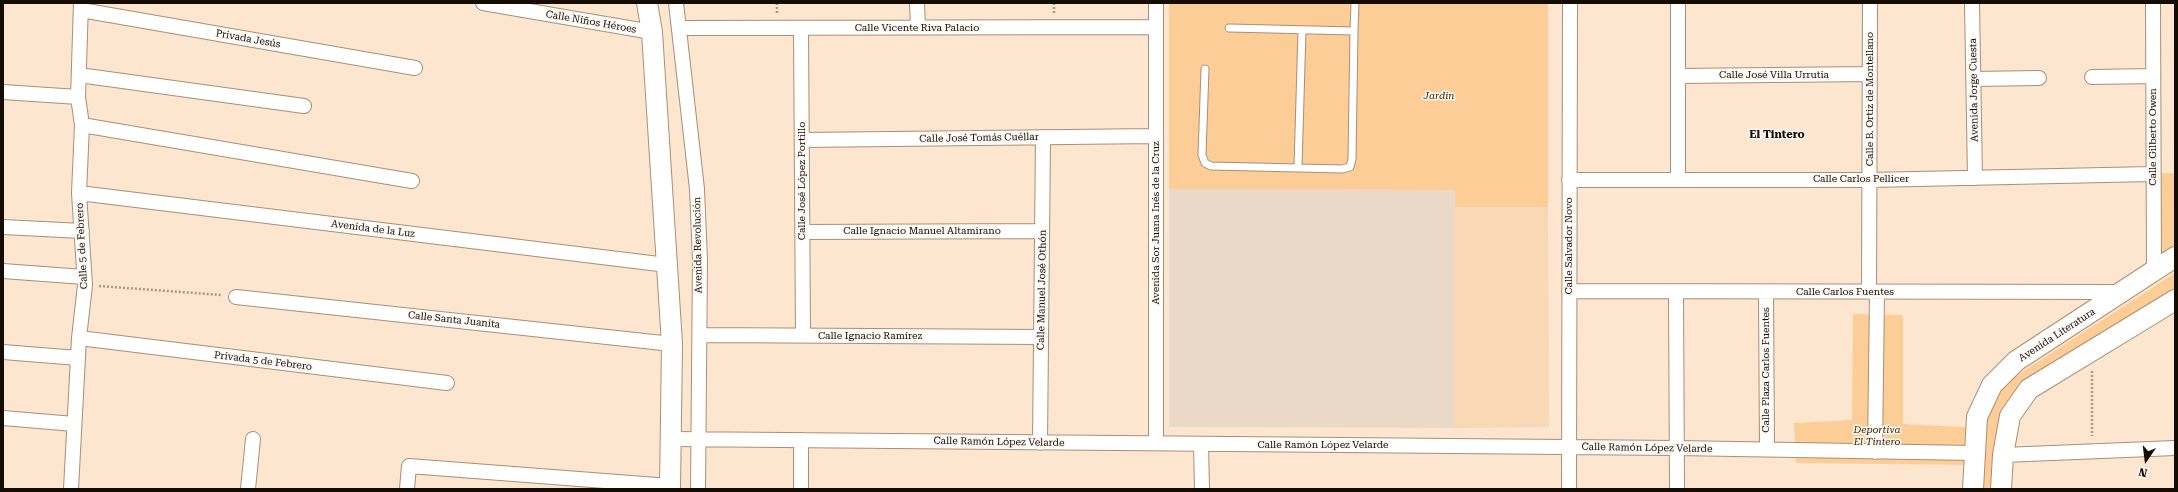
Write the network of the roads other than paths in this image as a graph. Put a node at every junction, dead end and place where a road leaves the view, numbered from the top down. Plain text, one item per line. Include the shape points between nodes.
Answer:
1 (483, 3) edge
2 (647, 3) edge
3 (676, 3) edge
4 (918, 3) edge
5 (1156, 3) edge
6 (1355, 3) edge
7 (1570, 3) edge
8 (1678, 3) edge
9 (1870, 3) edge
10 (1972, 3) edge
11 (2153, 3) edge
12 (81, 6) edge
13 (1156, 27) junction
14 (678, 28) junction
15 (801, 28) junction
16 (918, 28) junction
17 (1229, 28) dead end
18 (1302, 30) junction
19 (1354, 31) junction
20 (652, 32) junction
21 (415, 68) dead end
22 (1205, 69) dead end
23 (1870, 74) junction
24 (79, 75) junction
25 (1678, 76) junction
26 (2153, 76) junction
27 (2092, 77) dead end
28 (2040, 78) dead end
29 (1973, 79) junction
30 (3, 92) edge
31 (78, 97) junction
32 (304, 106) dead end
33 (82, 125) junction
34 (1156, 136) junction
35 (1043, 137) junction
36 (802, 140) junction
37 (1298, 167) junction
38 (2152, 174) junction
39 (1975, 178) junction
40 (1678, 179) junction
41 (1569, 180) junction
42 (1869, 180) junction
43 (412, 181) dead end
44 (79, 192) junction
45 (3, 227) edge
46 (82, 231) junction
47 (1042, 231) junction
48 (802, 232) junction
49 (2175, 257) edge
50 (667, 265) junction
51 (3, 271) edge
52 (2154, 271) junction
53 (85, 281) junction
54 (1569, 291) junction
55 (1676, 292) junction
56 (1766, 292) junction
57 (1873, 292) junction
58 (2121, 292) junction
59 (236, 296) road end
60 (2175, 300) edge
61 (700, 335) junction
62 (803, 335) junction
63 (1041, 337) junction
64 (79, 338) junction
65 (672, 344) junction
66 (3, 352) edge
67 (78, 358) junction
68 (447, 383) dead end
69 (3, 418) edge
70 (74, 424) junction
71 (253, 439) dead end
72 (671, 439) junction
73 (700, 439) junction
74 (801, 440) junction
75 (1040, 443) junction
76 (1156, 443) junction
77 (1202, 444) junction
78 (1569, 447) junction
79 (1676, 448) junction
80 (2175, 448) edge
81 (1767, 449) junction
82 (1875, 452) junction
83 (1974, 453) junction
84 (2004, 455) junction
85 (670, 488) edge
86 (71, 489) edge
87 (248, 489) edge
88 (407, 489) edge
89 (698, 489) edge
90 (801, 489) edge
91 (1202, 489) edge
92 (1569, 489) edge
93 (1677, 489) edge
94 (1973, 489) edge
95 (2001, 489) edge

1 - 20 street, Calle Niños Héroes
2 - 20 street
3 - 14 street, Avenida Revolución
4 - 16 street
5 - 13 street, Avenida Sor Juana Inés de la Cruz
6 - 19 lane
7 - 41 street, Calle Salvador Novo
8 - 25 street
9 - 23 street, Calle B. Ortiz de Montellano
10 - 29 street, Avenida Jorge Cuesta
11 - 26 street, Calle Gilberto Owen
12 - 21 street, Privada Jesús
12 - 24 street, Calle 5 de Febrero
13 - 16 street, Calle Vicente Riva Palacio
13 - 34 street, Avenida Sor Juana Inés de la Cruz
14 - 15 street, Calle Vicente Riva Palacio
14 - 61 street, Avenida Revolución via 697,189
15 - 16 street, Calle Vicente Riva Palacio
15 - 36 street, Calle José López Portillo
17 - 18 lane
18 - 19 lane
18 - 37 lane
19 - 37 lane via 1350,167
20 - 50 street
22 - 37 lane via 1202,155 1205,163 1211,166
23 - 25 street, Calle José Villa Urrutia
23 - 42 street, Calle B. Ortiz de Montellano
24 - 31 street, Calle 5 de Febrero
24 - 32 street
25 - 40 street
26 - 27 street
26 - 38 street, Calle Gilberto Owen
28 - 29 street
29 - 39 street, Avenida Jorge Cuesta
30 - 31 street
31 - 33 street, Calle 5 de Febrero
33 - 43 street
33 - 44 street, Calle 5 de Febrero
34 - 35 street, Calle José Tomás Cuéllar
34 - 76 street, Avenida Sor Juana Inés de la Cruz
35 - 36 street, Calle José Tomás Cuéllar
35 - 47 street, Calle Manuel José Othón
36 - 48 street, Calle José López Portillo
38 - 39 street, Calle Carlos Pellicer
38 - 52 street, Calle Gilberto Owen
39 - 42 street, Calle Carlos Pellicer
40 - 41 street, Calle Carlos Pellicer
40 - 42 street, Calle Carlos Pellicer
41 - 54 street, Calle Salvador Novo
42 - 57 street, Calle B. Ortiz de Montellano
44 - 46 street, Calle 5 de Febrero
44 - 50 street, Avenida de la Luz
45 - 46 street
46 - 53 street, Calle 5 de Febrero
47 - 48 street, Calle Ignacio Manuel Altamirano
47 - 63 street, Calle Manuel José Othón
48 - 62 street, Calle José López Portillo
49 - 52 street, Avenida Literatura
50 - 65 street
51 - 53 street
52 - 58 street, Avenida Literatura
53 - 64 street, Calle 5 de Febrero
54 - 55 street, Calle Carlos Fuentes
54 - 78 street, Calle Salvador Novo
55 - 56 street, Calle Carlos Fuentes
55 - 79 street
56 - 57 street, Calle Carlos Fuentes
56 - 81 street, Calle Plaza Carlos Fuentes
57 - 58 street, Calle Carlos Fuentes
57 - 82 street, Calle B. Ortiz de Montellano
58 - 83 street, Avenida Literatura via 2016,361 1992,385 1977,417
59 - 65 street, Calle Santa Juanita
60 - 84 street via 2029,389 2010,416
61 - 62 street, Calle Ignacio Ramírez
61 - 73 street, Avenida Revolución
62 - 63 street, Calle Ignacio Ramírez
63 - 75 street, Calle Manuel José Othón
64 - 67 street, Calle 5 de Febrero
64 - 68 street, Privada 5 de Febrero
65 - 72 street
66 - 67 street
67 - 70 street, Calle 5 de Febrero
69 - 70 street
70 - 86 street, Calle 5 de Febrero
71 - 87 street
72 - 73 street, Calle Ramón López Velarde
72 - 85 street
73 - 74 street, Calle Ramón López Velarde
73 - 89 street, Avenida Revolución
74 - 75 street, Calle Ramón López Velarde
74 - 90 street
75 - 76 street, Calle Ramón López Velarde
76 - 77 street, Calle Ramón López Velarde
77 - 78 street, Calle Ramón López Velarde
77 - 91 street
78 - 79 street, Calle Ramón López Velarde
78 - 92 street, Calle Salvador Novo
79 - 81 street, Calle Ramón López Velarde
79 - 93 street
80 - 84 street
81 - 82 street, Calle Ramón López Velarde
82 - 83 street, Calle Ramón López Velarde
83 - 94 street, Avenida Literatura
84 - 95 street
85 - 88 street via 409,466

